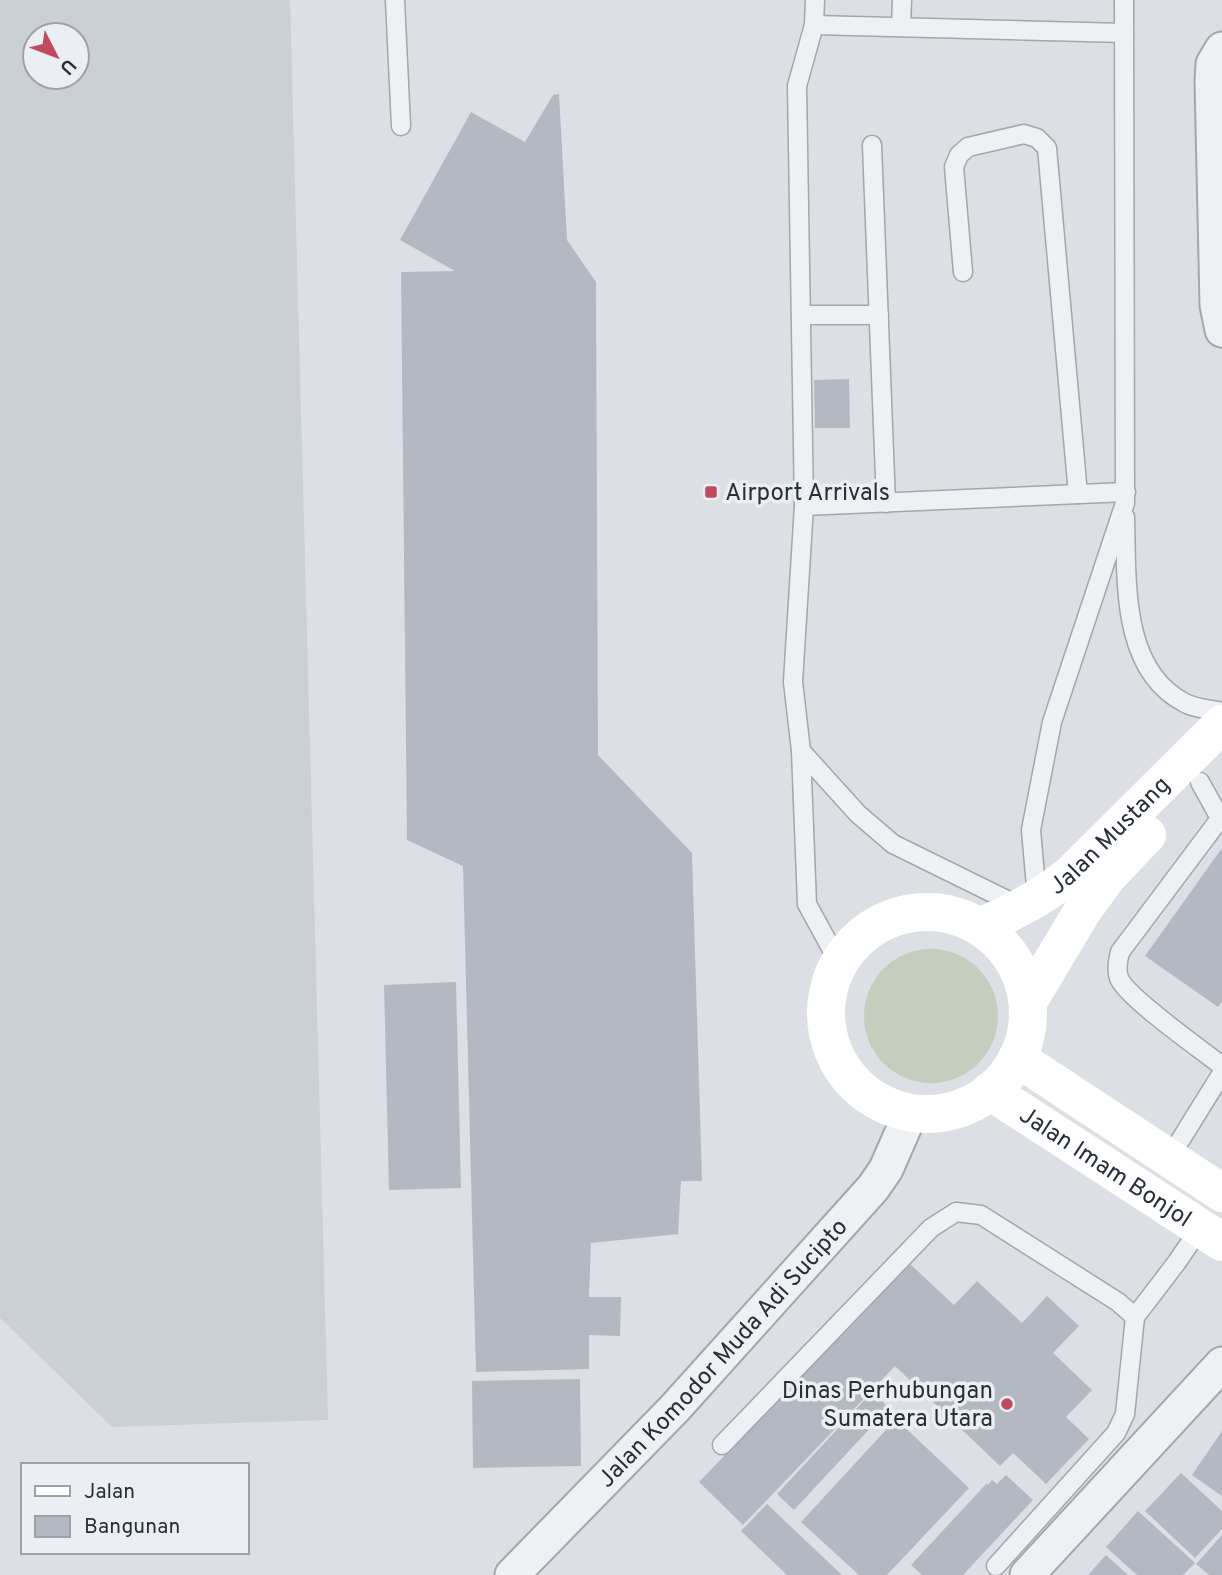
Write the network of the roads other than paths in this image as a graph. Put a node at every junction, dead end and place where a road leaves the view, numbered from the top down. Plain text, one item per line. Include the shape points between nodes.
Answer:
1 (395, 0) edge
2 (815, 0) edge
3 (902, 0) edge
4 (1124, 0) edge
5 (814, 25) junction
6 (901, 27) junction
7 (1124, 33) junction
8 (1222, 49) edge
9 (401, 126) dead end
10 (872, 145) dead end
11 (963, 272) dead end
12 (801, 315) junction
13 (879, 315) junction
14 (1222, 330) edge
15 (1078, 494) junction
16 (1125, 498) junction
17 (886, 503) junction
18 (804, 506) junction
19 (1222, 712) edge
20 (1222, 724) edge
21 (801, 751) junction
22 (1211, 770) edge
23 (1220, 821) edge
24 (1030, 903) junction
25 (982, 926) junction
26 (837, 959) junction
27 (1028, 1002) junction
28 (1017, 1058) junction
29 (1222, 1066) edge
30 (1222, 1073) edge
31 (990, 1091) junction
32 (911, 1112) junction
33 (1168, 1160) junction
34 (1222, 1193) edge
35 (1211, 1235) edge
36 (1135, 1317) junction
37 (1222, 1364) edge
38 (722, 1445) dead end
39 (1012, 1570) edge
40 (512, 1575) edge

1 - 9 lane
2 - 5 lane
3 - 6 lane
4 - 7 lane
5 - 6 lane
5 - 12 lane via 797,86
6 - 7 lane
7 - 16 lane
8 - 14 street via 1213,64 1212,81 1217,305
10 - 13 lane
11 - 15 lane via 954,167 959,155 968,147 1024,134 1037,138 1047,148
12 - 13 lane
12 - 18 lane
13 - 17 lane
15 - 16 lane
15 - 17 lane
16 - 19 lane via 1127,583 1134,635 1144,663 1187,705
16 - 24 lane via 1052,722 1031,830
17 - 18 lane
18 - 21 lane via 793,682
20 - 24 main road, Jalan Mustang via 1070,875
21 - 24 lane via 858,814 894,844
21 - 26 lane via 807,904
22 - 23 lane
22 - 27 main road, Jalan Mustang via 1107,877
23 - 29 lane via 1120,952 1117,965 1118,977 1130,994
24 - 25 main road, Jalan Mustang
25 - 26 main road via 932,913 890,918 866,932
25 - 27 main road via 1016,964
26 - 32 main road via 826,1018 838,1061 869,1095
27 - 28 main road
28 - 31 main road
28 - 33 main road, Jalan Imam Bonjol
30 - 33 lane
31 - 32 main road via 953,1110
31 - 35 main road, Jalan Imam Bonjol
32 - 40 street, Jalan Komodor Muda Adi Sucipto via 873,1188 675,1408
33 - 34 main road, Jalan Imam Bonjol
35 - 36 lane via 1177,1262
36 - 38 lane via 981,1215 956,1212 932,1228
36 - 39 lane via 1125,1414 1116,1433
37 - 39 street

